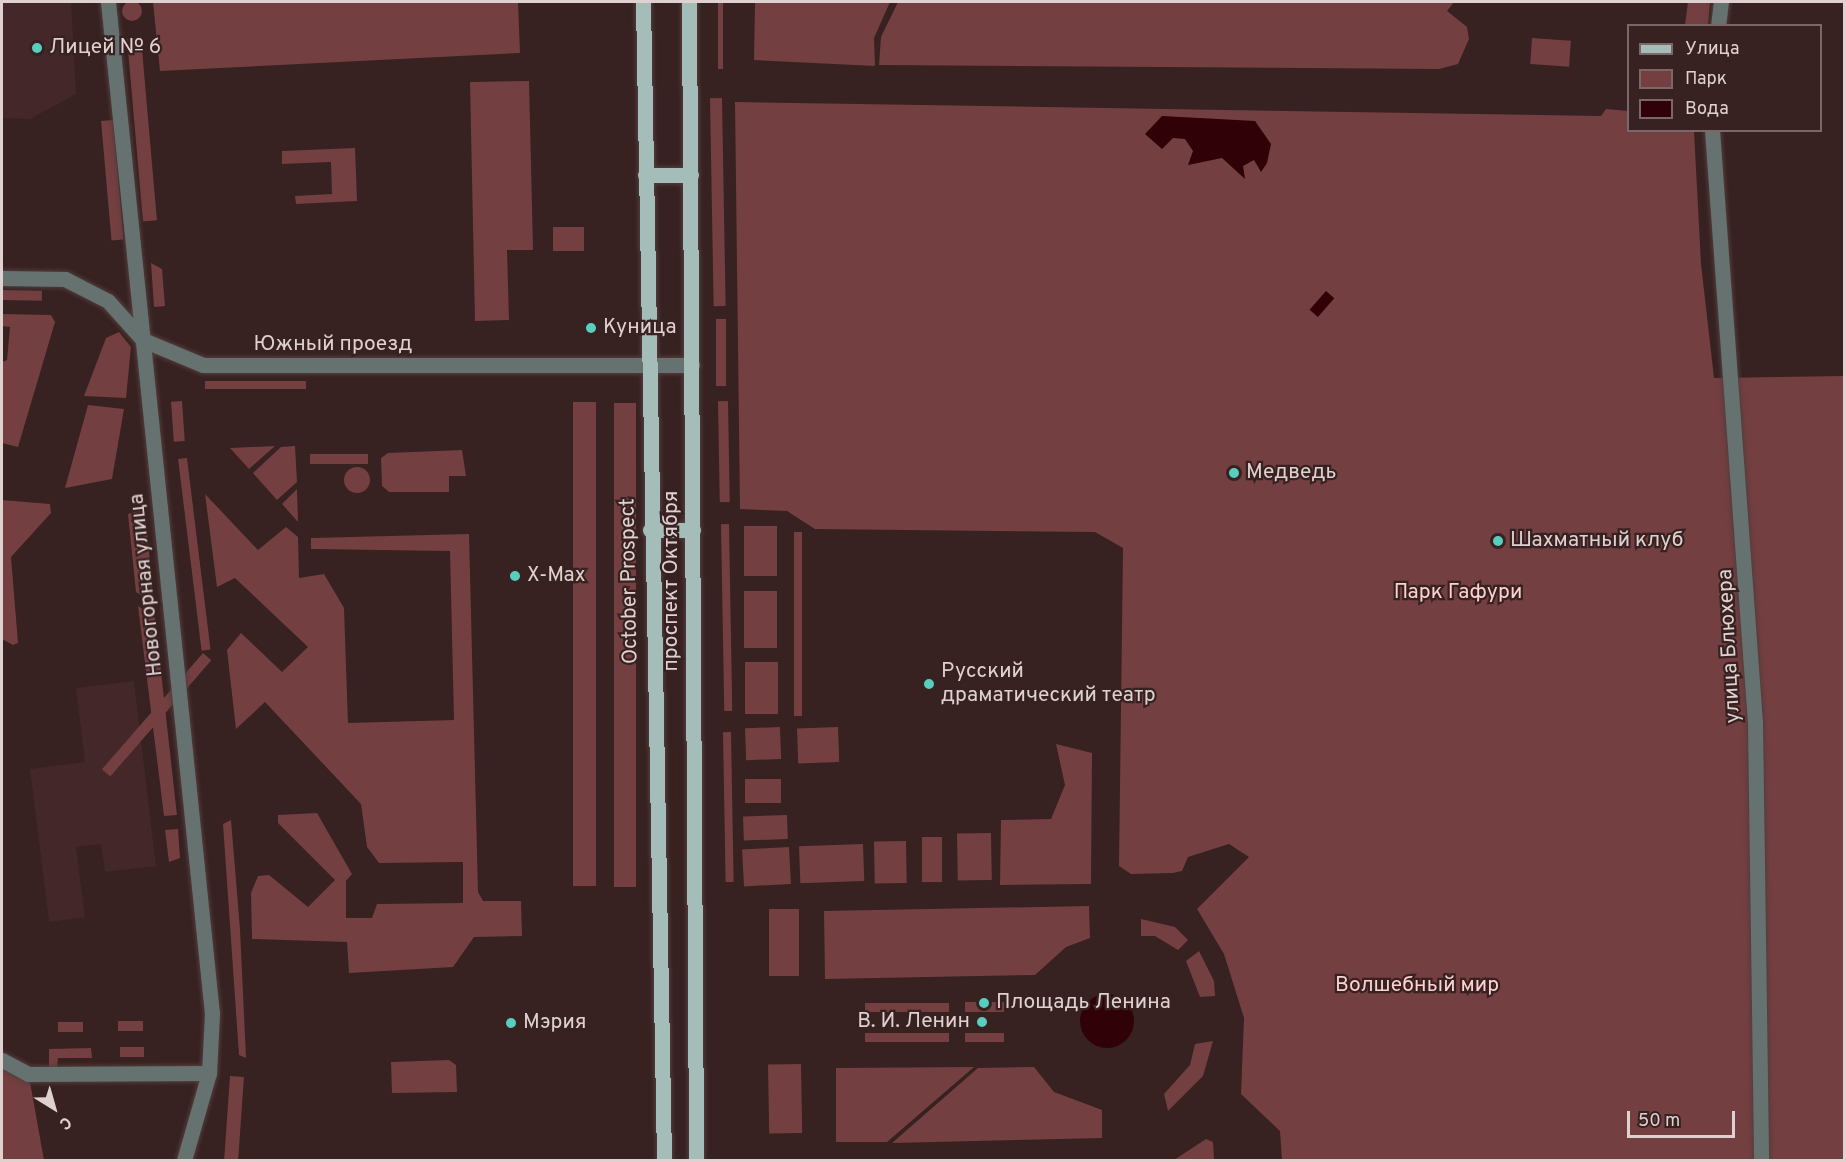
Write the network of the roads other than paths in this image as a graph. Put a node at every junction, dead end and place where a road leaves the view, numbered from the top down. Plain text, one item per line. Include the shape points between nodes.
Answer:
1 (108, 2) edge
2 (643, 2) edge
3 (688, 2) edge
4 (1721, 2) edge
5 (1718, 24) edge
6 (1712, 132) edge
7 (645, 175) junction
8 (691, 176) junction
9 (2, 278) edge
10 (143, 340) junction
11 (648, 365) junction
12 (692, 365) junction
13 (650, 530) junction
14 (693, 530) junction
15 (2, 1060) edge
16 (209, 1073) junction
17 (184, 1161) edge
18 (664, 1161) edge
19 (696, 1161) edge
20 (1761, 1161) edge

1 - 10 street, Новогорная улица
2 - 7 main road, October Prospect
3 - 8 main road, проспект Октября
4 - 5 street
6 - 20 street, улица Блюхера via 1754,711
7 - 8 main road
7 - 11 main road, October Prospect
8 - 12 main road, проспект Октября
9 - 10 street, Южный проезд via 65,279 108,302
10 - 11 street, Южный проезд via 190,362 217,366
10 - 16 street, Новогорная улица via 212,1014
11 - 12 street, Южный проезд
11 - 13 main road, October Prospect
12 - 14 main road, проспект Октября
13 - 14 main road
13 - 18 main road, October Prospect
14 - 19 main road, проспект Октября
15 - 16 street via 28,1074
16 - 17 street, Новогорная улица

